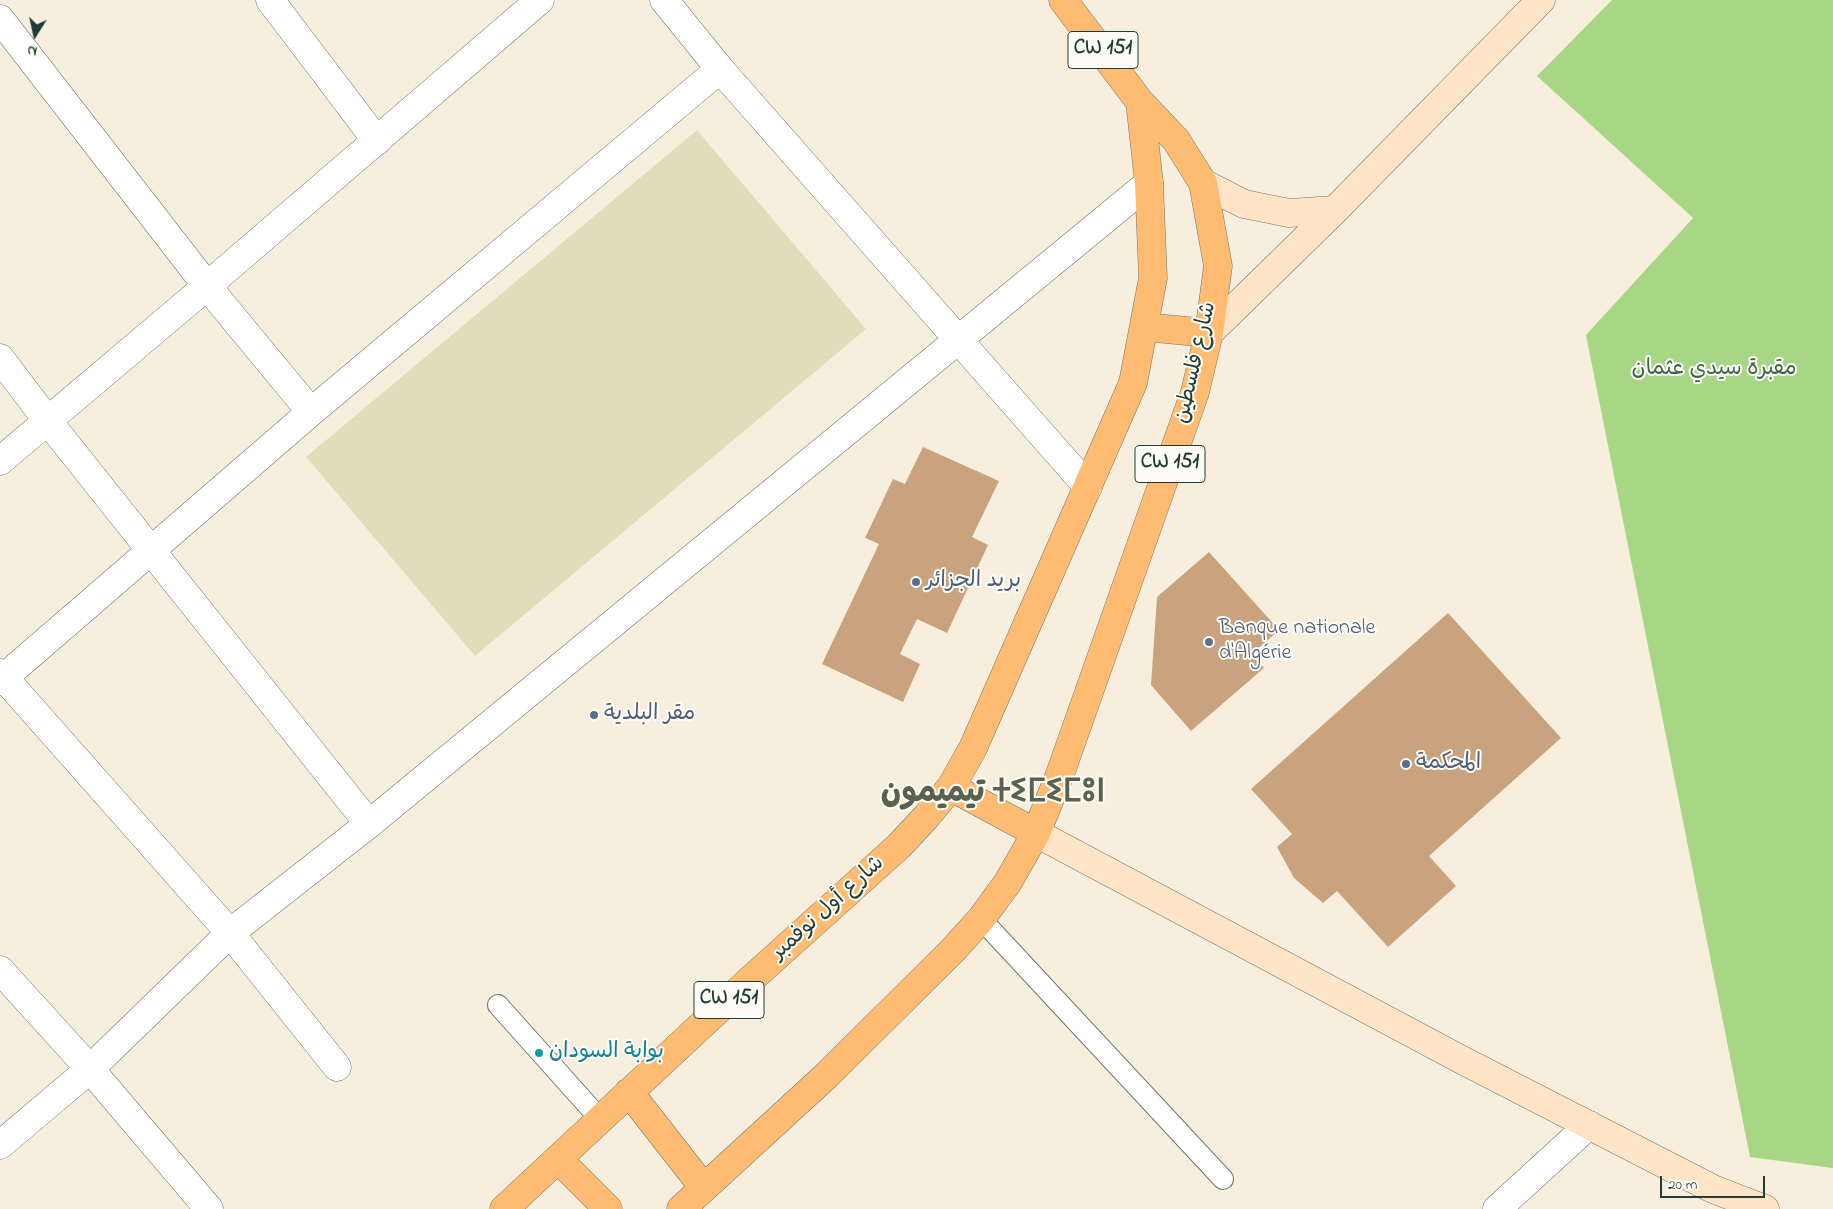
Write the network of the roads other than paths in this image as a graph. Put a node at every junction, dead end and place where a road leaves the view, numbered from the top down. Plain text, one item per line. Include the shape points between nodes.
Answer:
1 (270, 0) edge
2 (540, 0) edge
3 (664, 0) edge
4 (1063, 0) edge
5 (1541, 0) edge
6 (0, 18) edge
7 (720, 69) junction
8 (1140, 102) junction
9 (377, 141) junction
10 (1149, 183) junction
11 (1203, 183) junction
12 (1335, 210) junction
13 (208, 286) junction
14 (1144, 327) junction
15 (1209, 334) junction
16 (960, 340) junction
17 (0, 358) edge
18 (311, 412) junction
19 (47, 420) junction
20 (0, 461) edge
21 (1088, 487) junction
22 (151, 550) junction
23 (1, 677) edge
24 (950, 787) junction
25 (369, 824) junction
26 (1036, 833) junction
27 (981, 919) junction
28 (230, 932) junction
29 (0, 970) edge
30 (498, 1005) dead end
31 (337, 1067) dead end
32 (90, 1069) junction
33 (629, 1092) junction
34 (600, 1119) junction
35 (1589, 1125) junction
36 (0, 1145) edge
37 (558, 1159) junction
38 (1222, 1179) dead end
39 (704, 1188) junction
40 (209, 1209) edge
41 (504, 1209) edge
42 (608, 1209) edge
43 (681, 1209) edge
44 (1496, 1209) edge
45 (1765, 1209) edge

1 - 9 street
2 - 9 street
3 - 7 street
4 - 8 main road, شارع فلسطين / CW 151
5 - 12 main road
6 - 13 street
7 - 16 street
7 - 18 street
8 - 10 main road, CW 151
8 - 11 main road, شارع فلسطين / CW 151 via 1176,140
9 - 13 street
10 - 14 main road, CW 151 via 1153,278
10 - 16 street
11 - 12 main road via 1244,204 1289,213
11 - 15 main road, شارع فلسطين / CW 151 via 1218,266
12 - 15 main road
13 - 18 street
13 - 19 street
14 - 15 main road
14 - 21 main road, CW 151 via 1133,384
15 - 26 main road, شارع فلسطين / CW 151 via 1192,402 1059,777
16 - 21 street
16 - 25 street
17 - 19 street
18 - 22 street
19 - 20 street
19 - 22 street
21 - 24 main road, CW 151 via 973,748
22 - 23 street
22 - 25 street
23 - 28 street
24 - 26 main road
24 - 33 main road, شارع أول نوفمبر / CW 151 via 900,846
25 - 28 street
26 - 27 main road, CW 151 via 1008,882
26 - 35 main road
27 - 38 lane
27 - 39 main road, CW 151 via 827,1075
28 - 31 street
28 - 32 street
29 - 32 street
30 - 34 lane
32 - 36 street
32 - 40 street
33 - 34 main road, شارع أول نوفمبر / CW 151
33 - 39 main road
34 - 37 main road, شارع أول نوفمبر / CW 151
35 - 44 street
35 - 45 main road via 1714,1189
37 - 41 main road, شارع أول نوفمبر / CW 151
37 - 42 main road
39 - 43 main road, CW 151

